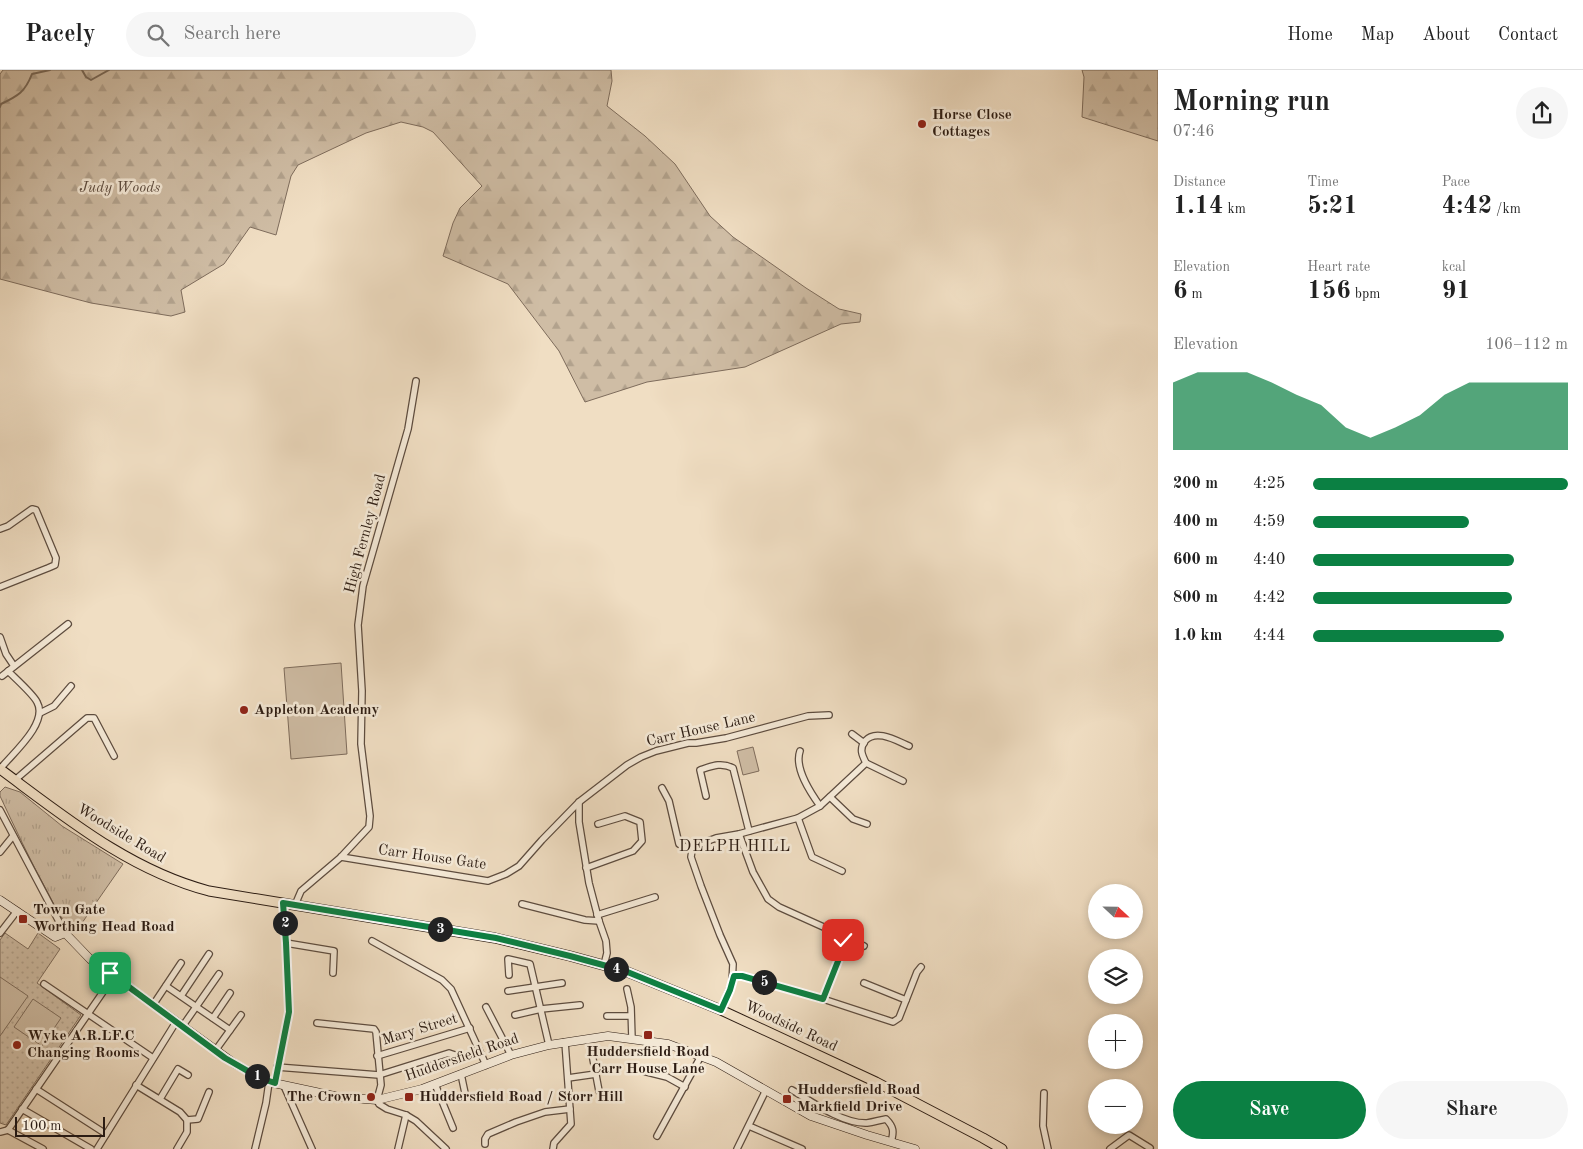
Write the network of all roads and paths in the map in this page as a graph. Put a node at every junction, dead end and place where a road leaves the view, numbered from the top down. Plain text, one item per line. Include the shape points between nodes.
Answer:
1 (416, 381) dead end
2 (0, 529) edge
3 (0, 587) edge
4 (68, 624) dead end
5 (0, 637) edge
6 (14, 666) junction
7 (8, 671) junction
8 (2, 676) dead end
9 (71, 686) dead end
10 (40, 713) junction
11 (829, 715) dead end
12 (852, 734) dead end
13 (864, 743) junction
14 (909, 746) dead end
15 (800, 751) dead end
16 (114, 756) dead end
17 (866, 763) junction
18 (0, 769) edge
19 (15, 780) junction
20 (903, 781) dead end
21 (662, 788) dead end
22 (706, 796) dead end
23 (830, 797) junction
24 (579, 802) junction
25 (820, 806) junction
26 (0, 810) edge
27 (798, 818) junction
28 (598, 824) dead end
29 (867, 824) dead end
30 (748, 831) junction
31 (739, 834) junction
32 (13, 836) junction
33 (692, 850) junction
34 (0, 852) edge
35 (341, 857) junction
36 (586, 868) junction
37 (842, 871) dead end
38 (655, 898) dead end
39 (0, 900) edge
40 (283, 903) junction
41 (522, 904) dead end
42 (295, 905) junction
43 (17, 912) junction
44 (598, 918) junction
45 (0, 933) edge
46 (65, 934) junction
47 (843, 940) junction
48 (372, 941) dead end
49 (286, 943) junction
50 (864, 946) dead end
51 (209, 954) dead end
52 (181, 963) dead end
53 (604, 965) junction
54 (921, 967) dead end
55 (333, 973) dead end
56 (219, 974) dead end
57 (509, 975) dead end
58 (114, 976) junction
59 (734, 976) junction
60 (562, 983) dead end
61 (864, 983) dead end
62 (44, 984) dead end
63 (166, 986) junction
64 (536, 988) junction
65 (627, 989) dead end
66 (508, 991) dead end
67 (230, 993) dead end
68 (181, 996) junction
69 (823, 999) junction
70 (906, 1000) junction
71 (153, 1005) junction
72 (580, 1005) dead end
73 (196, 1007) junction
74 (486, 1008) dead end
75 (541, 1009) junction
76 (721, 1010) junction
77 (88, 1013) junction
78 (241, 1015) dead end
79 (515, 1015) dead end
80 (607, 1016) dead end
81 (631, 1016) junction
82 (213, 1018) junction
83 (317, 1022) dead end
84 (179, 1024) junction
85 (470, 1028) junction
86 (230, 1030) junction
87 (632, 1039) junction
88 (565, 1042) junction
89 (549, 1045) junction
90 (216, 1051) junction
91 (592, 1054) dead end
92 (511, 1055) junction
93 (377, 1056) junction
94 (701, 1056) junction
95 (153, 1058) junction
96 (456, 1060) dead end
97 (486, 1065) junction
98 (278, 1067) junction
99 (643, 1071) dead end
100 (188, 1074) dead end
101 (460, 1074) junction
102 (596, 1074) junction
103 (380, 1075) junction
104 (568, 1078) junction
105 (272, 1082) junction
106 (435, 1084) junction
107 (136, 1086) junction
108 (284, 1086) junction
109 (685, 1086) junction
110 (36, 1089) junction
111 (766, 1090) junction
112 (792, 1090) dead end
113 (209, 1092) dead end
114 (1044, 1092) dead end
115 (465, 1093) dead end
116 (606, 1098) dead end
117 (160, 1099) junction
118 (377, 1100) junction
119 (22, 1109) junction
120 (570, 1109) junction
121 (406, 1115) junction
122 (187, 1120) junction
123 (748, 1126) junction
124 (453, 1128) dead end
125 (8, 1130) junction
126 (0, 1132) edge
127 (106, 1134) junction
128 (657, 1136) dead end
129 (891, 1142) junction
130 (485, 1144) dead end
131 (1150, 1148) edge
132 (43, 1149) edge
133 (92, 1149) edge
134 (97, 1149) edge
135 (177, 1149) edge
136 (255, 1149) edge
137 (312, 1149) edge
138 (398, 1149) edge
139 (446, 1149) edge
140 (553, 1149) edge
141 (738, 1149) edge
142 (802, 1149) edge
143 (915, 1149) edge
144 (1002, 1149) edge
145 (1048, 1149) edge
146 (1110, 1149) edge

1 - 35 street, High Fernley Road via 408,429 363,586 358,625 361,744 369,827
2 - 3 street via 32,509 36,510 56,558 55,565
4 - 6 street
5 - 6 street
6 - 7 street
7 - 8 street
7 - 10 street via 37,702
9 - 10 street via 54,706
10 - 18 street via 32,733
11 - 24 street, Carr House Lane via 808,716 726,738 688,742 656,751 627,766
12 - 13 street
13 - 14 street via 870,737 881,735
13 - 17 street via 861,754
15 - 25 street via 801,769
16 - 19 street via 94,718 87,718
17 - 20 street
17 - 23 street
18 - 19 main road, Woodside Road
19 - 40 main road, Woodside Road via 86,832 153,871 209,891
21 - 33 street via 669,801 679,844
22 - 30 street via 700,770 715,764 733,768
23 - 25 street
23 - 29 street via 853,819
24 - 35 street, Carr House Gate via 519,866 488,881
24 - 36 street
25 - 27 street
26 - 32 street, Huddersfield Road
27 - 30 street
27 - 37 street via 812,857
28 - 36 street via 625,816 640,822 642,841 633,851
30 - 31 street
31 - 33 street via 716,838
31 - 47 street via 768,900 778,908 839,934
32 - 34 street
32 - 46 street, Huddersfield Road
33 - 59 street via 691,857 733,964
35 - 42 street, High Fernley Road via 301,890
36 - 44 street
38 - 44 street
39 - 43 main road
40 - 42 main road, Woodside Road
40 - 49 street
41 - 44 street via 585,920
42 - 53 main road, Woodside Road via 496,938
43 - 45 street
43 - 46 main road via 55,937
44 - 53 street via 606,941
46 - 58 main road, Huddersfield Road via 90,959
47 - 50 street
47 - 69 street via 844,946
48 - 85 street via 442,980 451,989
49 - 55 street via 334,951
49 - 98 street via 289,1012
51 - 68 street
52 - 63 street
53 - 76 main road, Woodside Road
54 - 70 street
56 - 73 street
57 - 64 street via 508,959 530,964
58 - 71 main road, Huddersfield Road
58 - 77 street
59 - 69 street
59 - 76 street
60 - 64 street
61 - 70 street
62 - 77 street
63 - 68 street
63 - 71 street
64 - 66 street
64 - 75 street
65 - 81 street
67 - 82 street
68 - 73 street
69 - 70 street via 893,1022 899,1018
71 - 84 main road, Huddersfield Road
72 - 75 street
73 - 82 street
73 - 84 street
74 - 92 street
75 - 79 street
75 - 89 street
76 - 144 main road, Woodside Road via 876,1082
77 - 95 street
77 - 110 street
78 - 86 street
80 - 81 street
81 - 87 street
82 - 86 street
83 - 93 street via 374,1029
84 - 90 main road, Huddersfield Road
84 - 95 street
85 - 93 street, Mary Street
85 - 97 street
86 - 90 street
87 - 88 main road, Huddersfield Road via 608,1036
87 - 94 main road, Huddersfield Road via 668,1044
88 - 89 main road, Huddersfield Road
88 - 104 street
89 - 92 main road, Huddersfield Road
90 - 105 main road, Huddersfield Road
91 - 102 street
92 - 97 main road, Huddersfield Road
93 - 103 street
94 - 109 street
94 - 111 main road, Huddersfield Road
95 - 107 street
96 - 103 street via 455,1055 449,1052
97 - 101 main road, Huddersfield Road
98 - 103 street
98 - 105 street
99 - 109 street
100 - 117 street via 178,1069
101 - 106 main road, Huddersfield Road
101 - 115 street
102 - 104 street
102 - 116 street via 599,1091
103 - 118 street
104 - 120 street
105 - 108 main road, Huddersfield Road
105 - 136 street
106 - 118 main road, Huddersfield Road
106 - 124 street
107 - 117 street
107 - 127 street
108 - 118 main road, Huddersfield Road via 339,1097
108 - 137 street
109 - 128 street
110 - 119 street
110 - 127 street
111 - 123 street
111 - 129 main road, Huddersfield Road via 811,1116
112 - 129 street via 825,1111 848,1120 867,1123 886,1119 894,1132
113 - 122 street via 198,1119
114 - 145 street via 1043,1126
117 - 122 street
118 - 121 street via 381,1106
119 - 125 street
119 - 133 street
120 - 130 street via 545,1112 516,1122 488,1134
120 - 140 street via 571,1124 554,1143
121 - 138 street
121 - 139 street
122 - 135 street via 187,1132
123 - 141 street
123 - 142 street
125 - 126 street
125 - 132 street
127 - 134 street
129 - 143 main road, Huddersfield Road
131 - 146 street via 1129,1135

